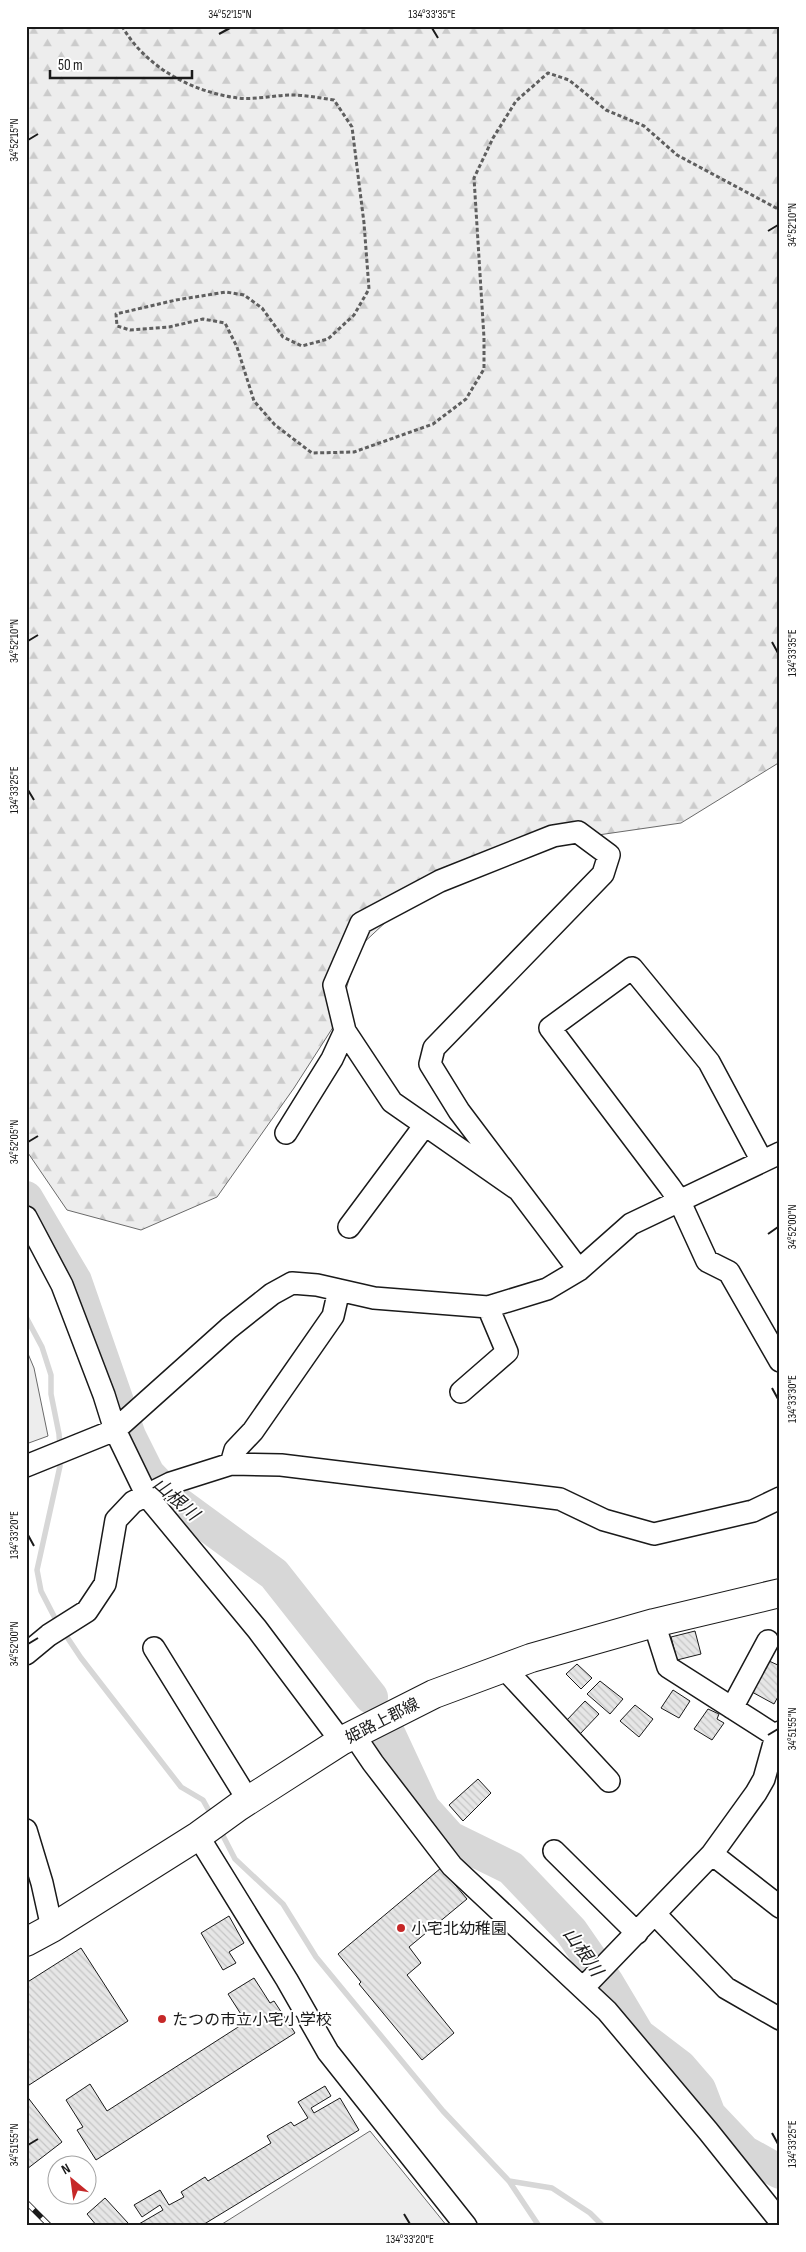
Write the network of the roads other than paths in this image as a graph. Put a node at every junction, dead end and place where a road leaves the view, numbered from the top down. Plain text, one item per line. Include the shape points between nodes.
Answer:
1 (345, 1031) junction
2 (425, 1125) junction
3 (286, 1132) dead end
4 (771, 1157) edge
5 (517, 1189) junction
6 (679, 1200) junction
7 (26, 1217) edge
8 (349, 1227) dead end
9 (579, 1270) junction
10 (339, 1290) junction
11 (488, 1307) junction
12 (780, 1361) edge
13 (461, 1392) dead end
14 (115, 1430) junction
15 (231, 1464) junction
16 (26, 1466) edge
17 (158, 1490) junction
18 (780, 1498) edge
19 (780, 1593) edge
20 (654, 1623) junction
21 (768, 1641) dead end
22 (154, 1648) dead end
23 (27, 1653) edge
24 (504, 1668) junction
25 (732, 1708) junction
26 (778, 1734) edge
27 (347, 1738) junction
28 (609, 1781) dead end
29 (772, 1784) edge
30 (243, 1804) junction
31 (26, 1830) edge
32 (203, 1832) junction
33 (554, 1850) dead end
34 (712, 1854) junction
35 (780, 1907) edge
36 (655, 1914) junction
37 (52, 1928) junction
38 (637, 1933) junction
39 (26, 1942) edge
40 (583, 1988) junction
41 (780, 2019) edge
42 (780, 2221) edge
43 (466, 2226) edge

1 - 2 street via 392,1102
1 - 3 street
1 - 5 street via 334,984 362,923 440,881 553,836 578,832 609,855 603,874 434,1048 430,1064
2 - 5 street
2 - 8 street
4 - 6 street
4 - 6 street via 709,1062 632,968 550,1028
5 - 9 street
6 - 9 street via 632,1224
6 - 12 street via 707,1261 729,1272
7 - 14 street via 62,1285
9 - 11 street via 547,1289
10 - 11 street via 374,1298
10 - 14 street via 292,1283 272,1294
10 - 15 street via 333,1316 252,1431 235,1450
11 - 13 street via 507,1352
14 - 16 street
14 - 17 street
15 - 17 street
15 - 18 street via 281,1465 560,1499 604,1520 654,1534 753,1511
17 - 23 street via 132,1502 116,1520 106,1584 87,1611 49,1634
17 - 27 street via 257,1629
19 - 20 main road, 姫路上郡線
20 - 24 main road, 姫路上郡線
20 - 25 street via 668,1667
21 - 25 street
22 - 30 street
24 - 27 main road, 姫路上郡線 via 434,1694
24 - 28 street
25 - 26 street
26 - 29 street
27 - 30 main road, 姫路上郡線
27 - 40 street via 373,1763 452,1866
29 - 34 street via 756,1794
30 - 32 main road, 姫路上郡線
31 - 37 street
32 - 37 main road, 姫路上郡線
32 - 43 street via 328,2052
33 - 38 street
34 - 35 street
34 - 36 street
36 - 38 street
36 - 41 street via 726,1988
37 - 39 main road, 姫路上郡線
38 - 40 street
40 - 42 street via 607,2011

